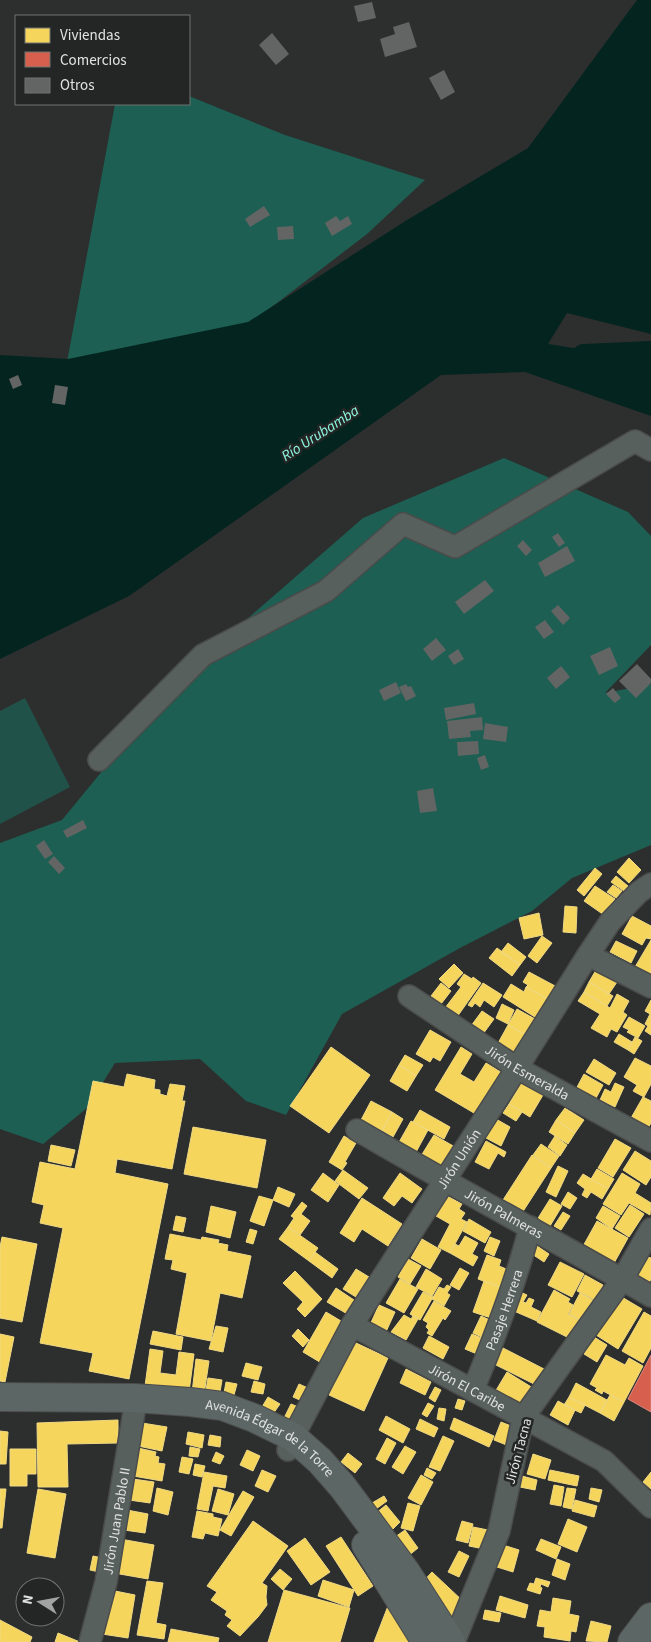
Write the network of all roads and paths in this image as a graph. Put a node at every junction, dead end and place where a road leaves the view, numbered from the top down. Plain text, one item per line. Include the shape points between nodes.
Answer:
1 (651, 450) edge
2 (99, 760) dead end
3 (651, 884) edge
4 (588, 955) junction
5 (651, 987) edge
6 (410, 996) dead end
7 (517, 1068) junction
8 (357, 1130) dead end
9 (651, 1141) edge
10 (444, 1181) junction
11 (530, 1227) junction
12 (651, 1229) edge
13 (622, 1280) junction
14 (651, 1296) edge
15 (352, 1325) junction
16 (473, 1390) junction
17 (0, 1397) edge
18 (134, 1405) junction
19 (0, 1412) edge
20 (523, 1418) junction
21 (291, 1444) junction
22 (651, 1507) edge
23 (651, 1617) edge
24 (90, 1642) edge
25 (426, 1642) edge
26 (452, 1642) edge
27 (632, 1642) edge

1 - 2 street via 635,441 455,547 403,524 326,591 203,654
3 - 4 street, Jirón Unión via 610,922
4 - 5 street
4 - 7 street, Jirón Unión
6 - 7 street, Jirón Esmeralda
7 - 9 street, Jirón Esmeralda
7 - 10 street, Jirón Unión
8 - 10 street, Jirón Palmeras
10 - 11 street, Jirón Palmeras
10 - 15 street, Jirón Unión
11 - 13 street, Jirón Palmeras
11 - 16 street, Pasaje Herrera via 515,1280
12 - 13 street, Jirón Tacna
13 - 14 street, Jirón Palmeras
13 - 20 street, Jirón Tacna
15 - 16 street, Jirón El Caribe
15 - 21 street, Jirón Unión
16 - 20 street, Jirón El Caribe
17 - 18 highway, Avenida Édgar de la Torre
18 - 19 highway, Avenida Édgar de la Torre
18 - 21 highway, Avenida Édgar de la Torre via 208,1416
18 - 24 street, Jirón Juan Pablo II via 106,1582
20 - 22 street, Jirón El Caribe via 604,1461
20 - 26 street, Jirón Tacna via 498,1530
21 - 25 highway, Avenida Édgar de la Torre via 342,1506
21 - 26 highway, Avenida Édgar de la Torre via 320,1461 342,1486 406,1572
23 - 27 highway

